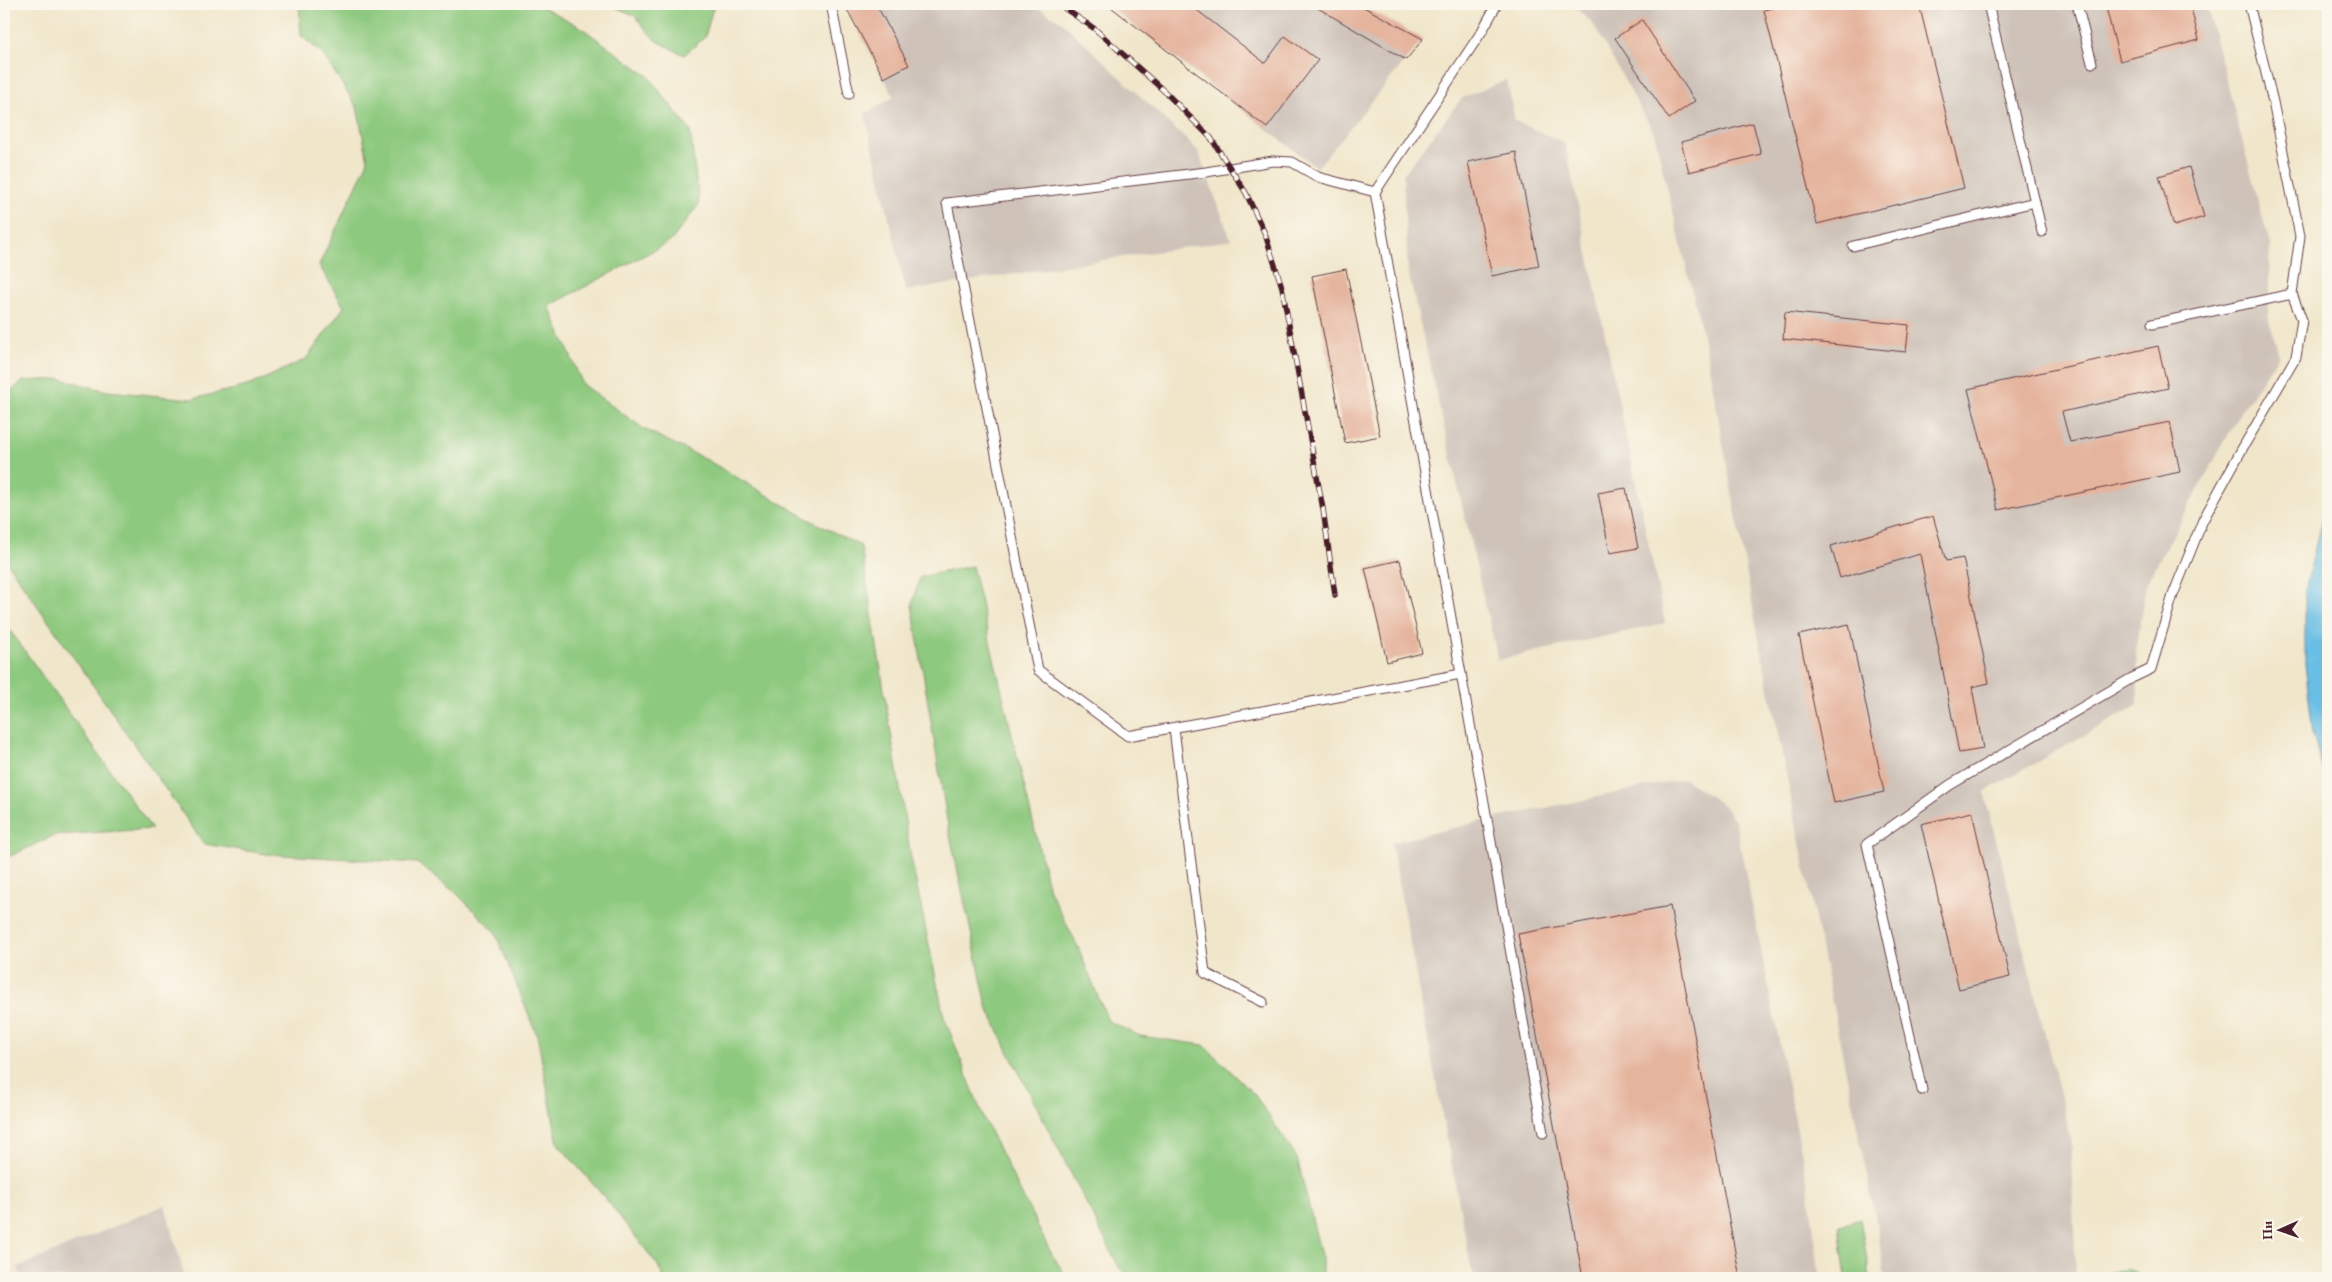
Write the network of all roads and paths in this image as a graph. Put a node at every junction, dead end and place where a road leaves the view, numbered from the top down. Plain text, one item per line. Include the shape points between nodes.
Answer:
1 (831, 4) edge
2 (1497, 4) edge
3 (1988, 4) edge
4 (2077, 4) edge
5 (2249, 4) edge
6 (2092, 63) dead end
7 (849, 94) dead end
8 (1376, 192) junction
9 (2035, 202) junction
10 (2042, 232) dead end
11 (1853, 246) dead end
12 (2292, 294) junction
13 (2152, 324) dead end
14 (1461, 674) junction
15 (1174, 729) junction
16 (1264, 1002) dead end
17 (1922, 1090) dead end
18 (1543, 1133) dead end

1 - 7 lane
2 - 8 lane
3 - 9 lane
4 - 6 lane
5 - 12 lane via 2300,236
8 - 14 lane
8 - 15 lane via 1318,177 1292,162 1273,161 947,203 1038,670 1128,736
9 - 10 lane
9 - 11 lane
12 - 13 lane
12 - 17 lane via 2302,320 2296,357 2203,520 2173,595 2151,669 1950,785 1867,844
14 - 15 lane
14 - 18 lane
15 - 16 lane via 1205,973

